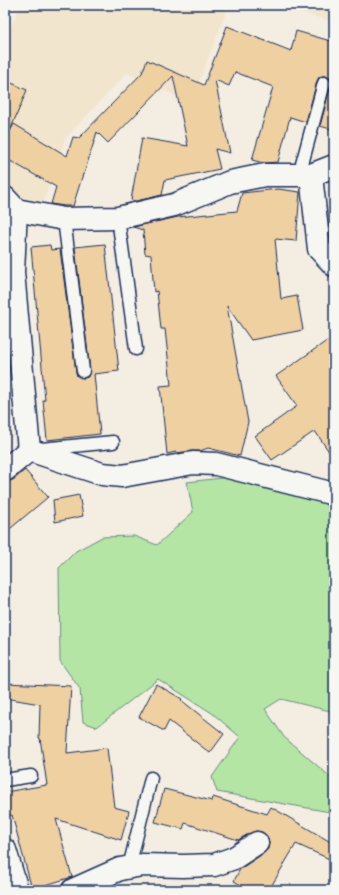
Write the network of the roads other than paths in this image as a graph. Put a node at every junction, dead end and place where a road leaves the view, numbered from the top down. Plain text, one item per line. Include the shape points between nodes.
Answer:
1 (324, 83) dead end
2 (334, 166) edge
3 (305, 175) junction
4 (11, 204) edge
5 (118, 218) junction
6 (64, 219) junction
7 (334, 265) edge
8 (136, 349) dead end
9 (83, 371) dead end
10 (113, 442) dead end
11 (29, 450) junction
12 (5, 470) edge
13 (334, 494) edge
14 (31, 776) dead end
15 (151, 778) dead end
16 (5, 780) edge
17 (257, 843) dead end
18 (5, 850) edge
19 (129, 867) junction
20 (17, 890) edge
21 (73, 890) edge

1 - 3 lane
2 - 3 street
3 - 5 street via 265,175 230,182 174,205
3 - 7 street via 319,249
4 - 6 street
4 - 11 street via 13,272
5 - 6 street
5 - 8 lane
6 - 9 lane
10 - 11 lane
11 - 12 street
11 - 13 street via 102,474 122,476 193,463 216,464
14 - 16 lane
15 - 19 lane
17 - 19 street via 234,858 214,865
18 - 20 street
19 - 21 street

